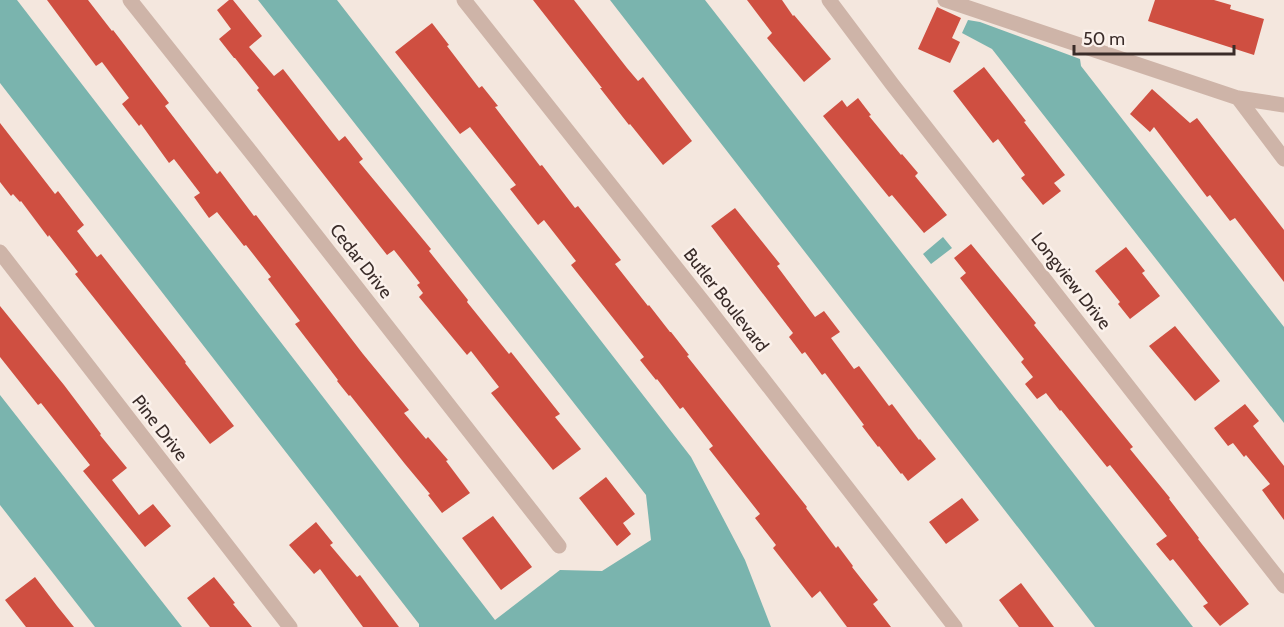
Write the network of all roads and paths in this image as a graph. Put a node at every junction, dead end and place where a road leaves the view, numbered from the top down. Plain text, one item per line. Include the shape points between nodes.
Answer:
1 (130, 0) edge
2 (464, 0) edge
3 (829, 0) edge
4 (945, 0) edge
5 (1238, 98) junction
6 (1284, 105) edge
7 (1284, 159) edge
8 (0, 252) edge
9 (559, 546) dead end
10 (1284, 586) edge
11 (290, 627) edge
12 (955, 627) edge

1 - 9 street, Cedar Drive
2 - 12 street, Butler Boulevard
3 - 10 street, Longview Drive
4 - 5 street
5 - 6 street
5 - 7 street
8 - 11 street, Pine Drive

